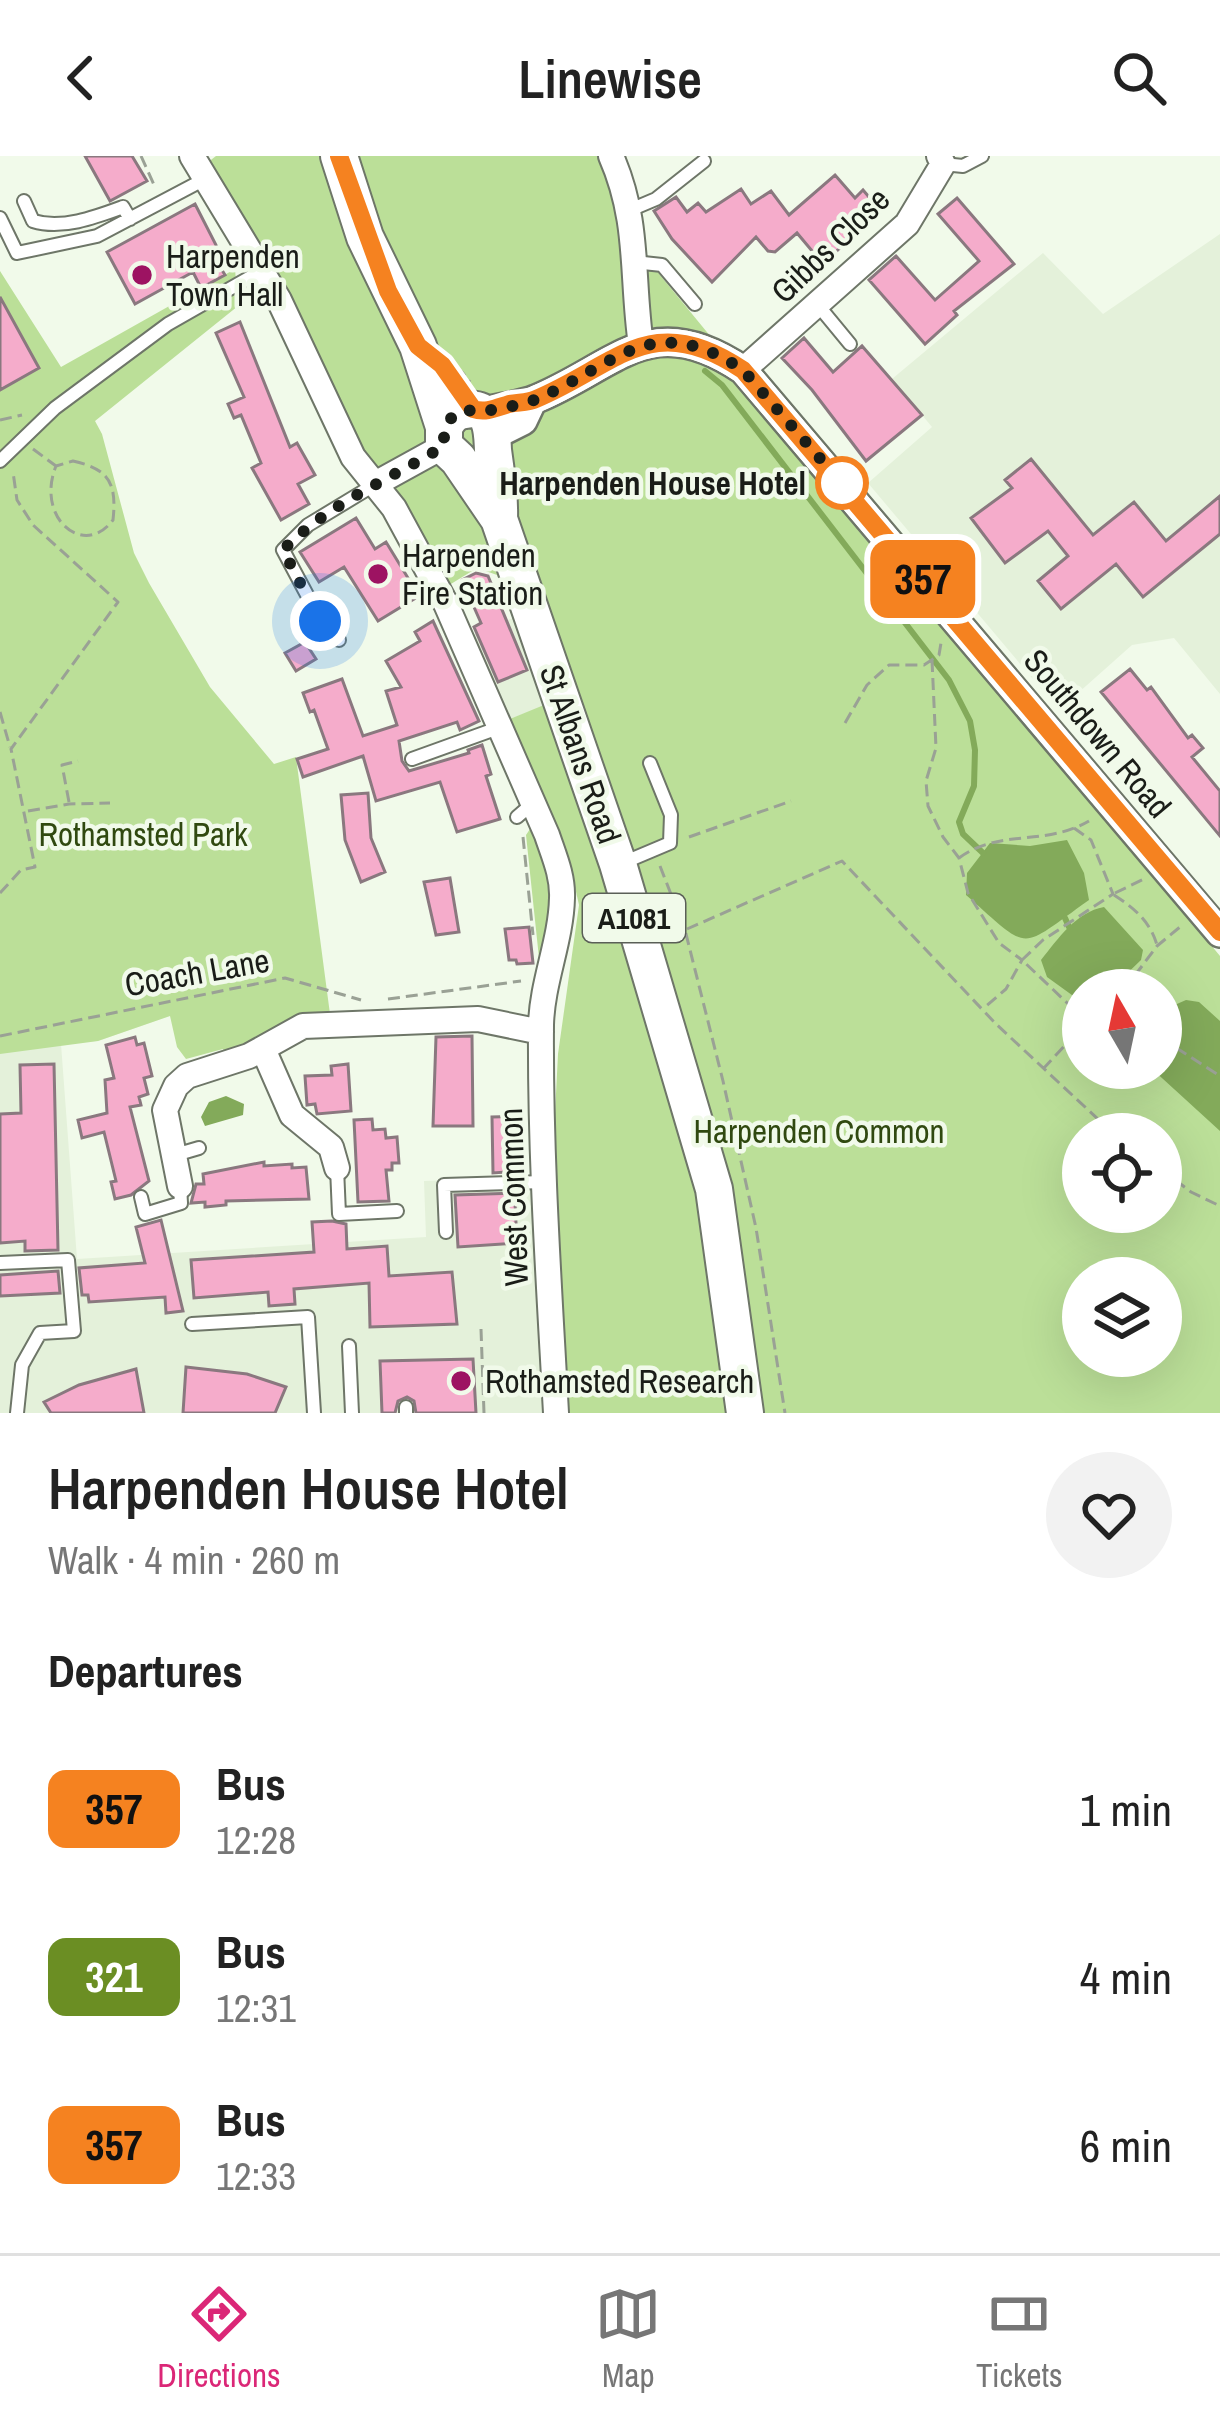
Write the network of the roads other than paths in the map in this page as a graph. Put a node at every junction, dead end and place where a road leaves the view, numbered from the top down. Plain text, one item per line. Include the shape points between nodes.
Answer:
1 (192, 156) edge
2 (339, 156) edge
3 (611, 156) edge
4 (982, 156) edge
5 (704, 160) dead end
6 (941, 160) edge
7 (205, 179) junction
8 (24, 201) dead end
9 (630, 210) junction
10 (0, 218) edge
11 (130, 219) junction
12 (634, 262) junction
13 (262, 270) junction
14 (695, 304) dead end
15 (817, 304) junction
16 (850, 344) dead end
17 (641, 345) junction
18 (743, 370) junction
19 (470, 433) junction
20 (0, 461) edge
21 (376, 484) junction
22 (339, 640) dead end
23 (498, 728) junction
24 (412, 759) dead end
25 (650, 763) dead end
26 (634, 858) junction
27 (1220, 932) edge
28 (541, 1032) junction
29 (263, 1049) junction
30 (337, 1168) joint
31 (544, 1182) junction
32 (180, 1186) joint
33 (141, 1197) dead end
34 (397, 1211) dead end
35 (446, 1232) dead end
36 (0, 1263) edge
37 (192, 1324) dead end
38 (349, 1346) dead end
39 (16, 1413) edge
40 (314, 1413) edge
41 (352, 1413) edge
42 (556, 1413) edge
43 (745, 1413) edge

1 - 7 street, West Common
2 - 19 main road, St Albans Road / A1081 via 365,237 418,346 442,365
3 - 9 street
4 - 6 lane via 963,166
5 - 9 lane
6 - 15 street, Gibbs Close via 907,224
7 - 11 lane
7 - 13 street, West Common
8 - 11 lane via 33,221 44,224 123,207
9 - 12 street
10 - 11 lane via 16,253 80,242
12 - 14 lane via 662,265
12 - 17 street
13 - 20 lane via 168,324
13 - 21 street, West Common via 353,457
15 - 16 lane
15 - 18 street, Gibbs Close
17 - 18 street, Southdown Road via 690,346
17 - 19 street
18 - 27 street, Southdown Road
19 - 21 street
19 - 26 main road, St Albans Road / A1081
21 - 22 lane via 283,550 320,621
21 - 23 street, West Common via 446,604
23 - 24 lane
23 - 28 street, West Common via 525,811 561,875
25 - 26 lane via 671,814 670,843
26 - 43 main road, St Albans Road / A1081 via 714,1189
28 - 29 street via 478,1018 336,1022 303,1026
28 - 31 street, West Common
29 - 30 street via 292,1115 331,1147
29 - 32 street via 176,1086 165,1110 187,1151
30 - 34 lane via 339,1214
31 - 35 lane via 444,1185
31 - 42 street, West Common
32 - 33 lane via 182,1203 161,1211 145,1214
36 - 39 lane via 68,1260 74,1330 40,1333 22,1365
37 - 40 lane via 308,1317
38 - 41 lane

